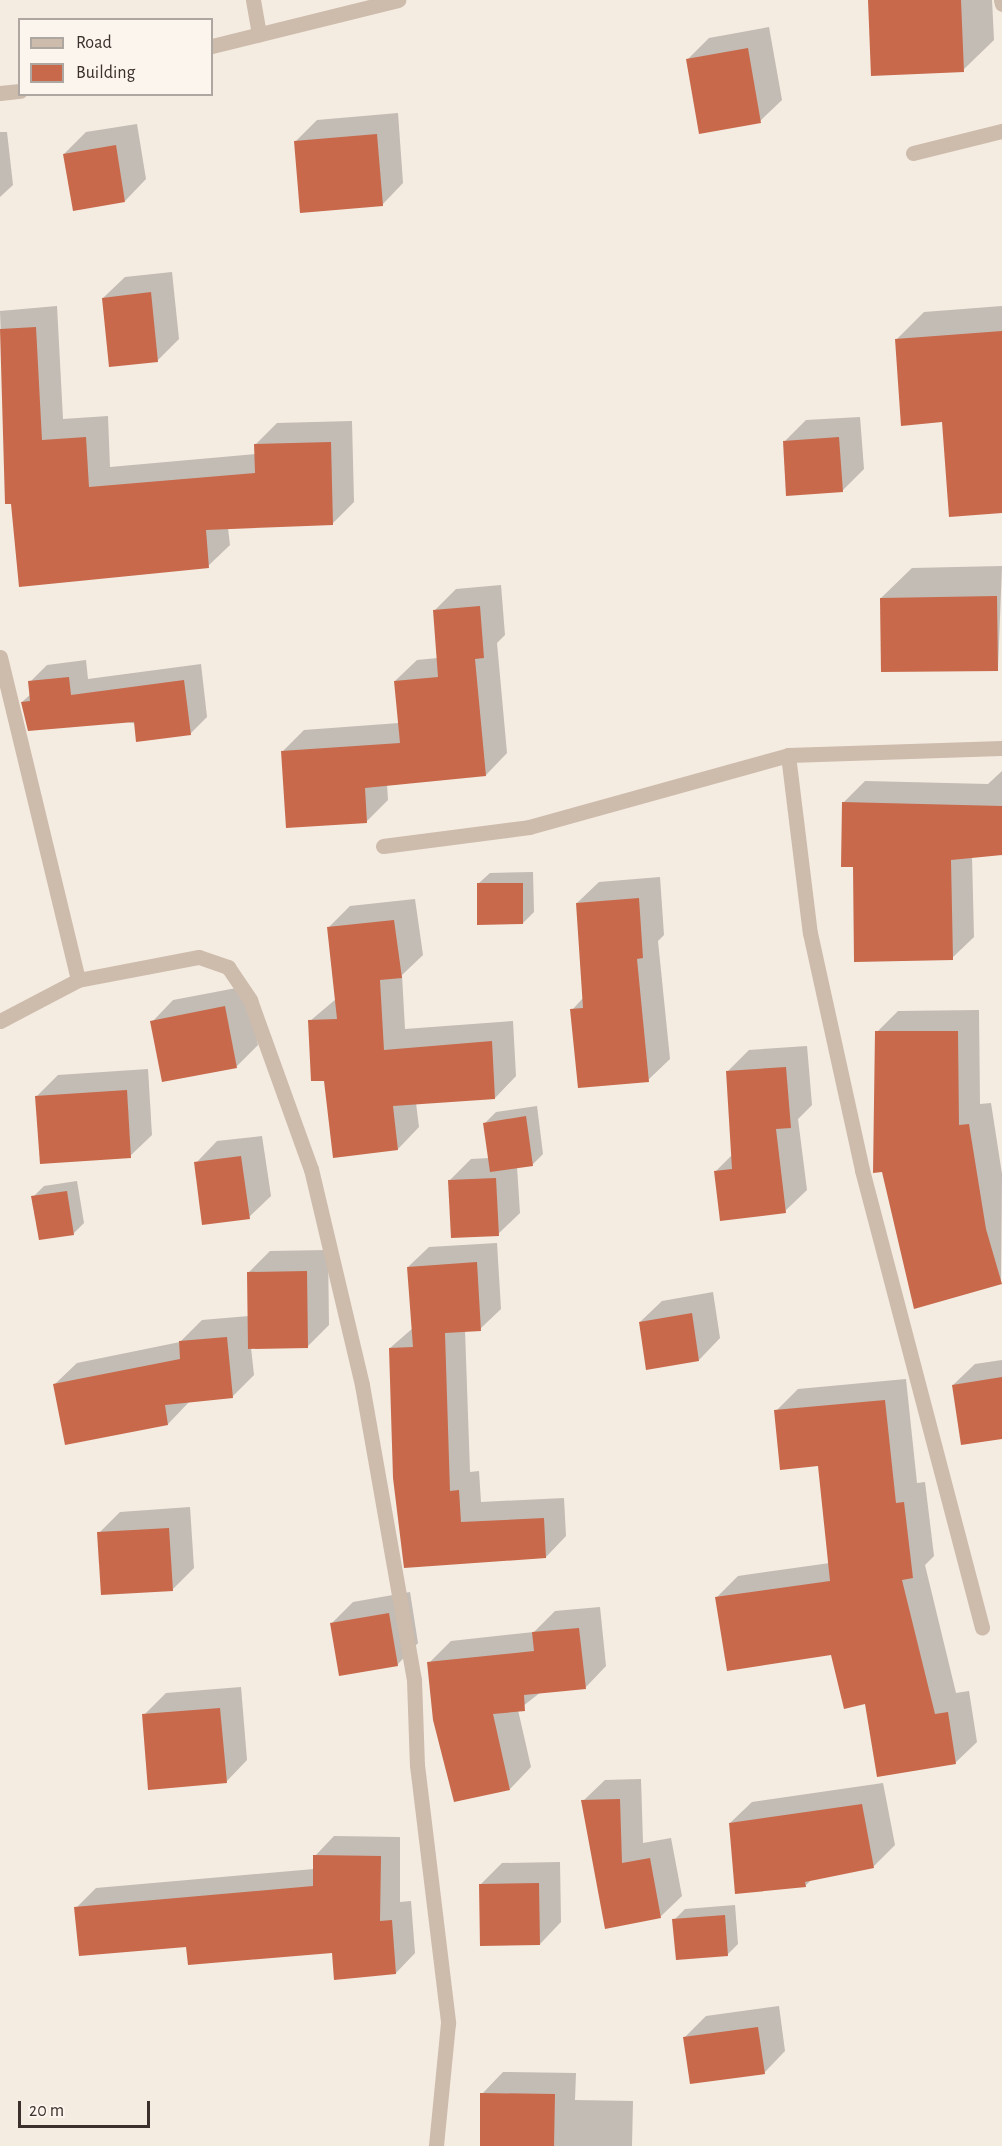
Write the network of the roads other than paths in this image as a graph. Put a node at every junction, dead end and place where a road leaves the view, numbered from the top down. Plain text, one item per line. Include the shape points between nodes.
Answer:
1 (253, 0) edge
2 (398, 0) edge
3 (1001, 0) edge
4 (1002, 4) edge
5 (259, 34) junction
6 (213, 46) edge
7 (18, 91) edge
8 (0, 93) edge
9 (1002, 131) edge
10 (914, 153) dead end
11 (0, 657) edge
12 (1002, 748) edge
13 (788, 755) junction
14 (383, 846) dead end
15 (78, 980) junction
16 (0, 1021) edge
17 (982, 1628) dead end
18 (436, 2146) edge

1 - 5 street
2 - 5 street
3 - 4 street
5 - 6 street
7 - 8 street
9 - 10 street
11 - 15 street
12 - 13 street
13 - 14 street via 529,827
13 - 17 street via 810,933 862,1170
15 - 16 street
15 - 18 street via 199,957 228,967 250,1000 311,1169 362,1385 414,1680 417,1765 448,2024

